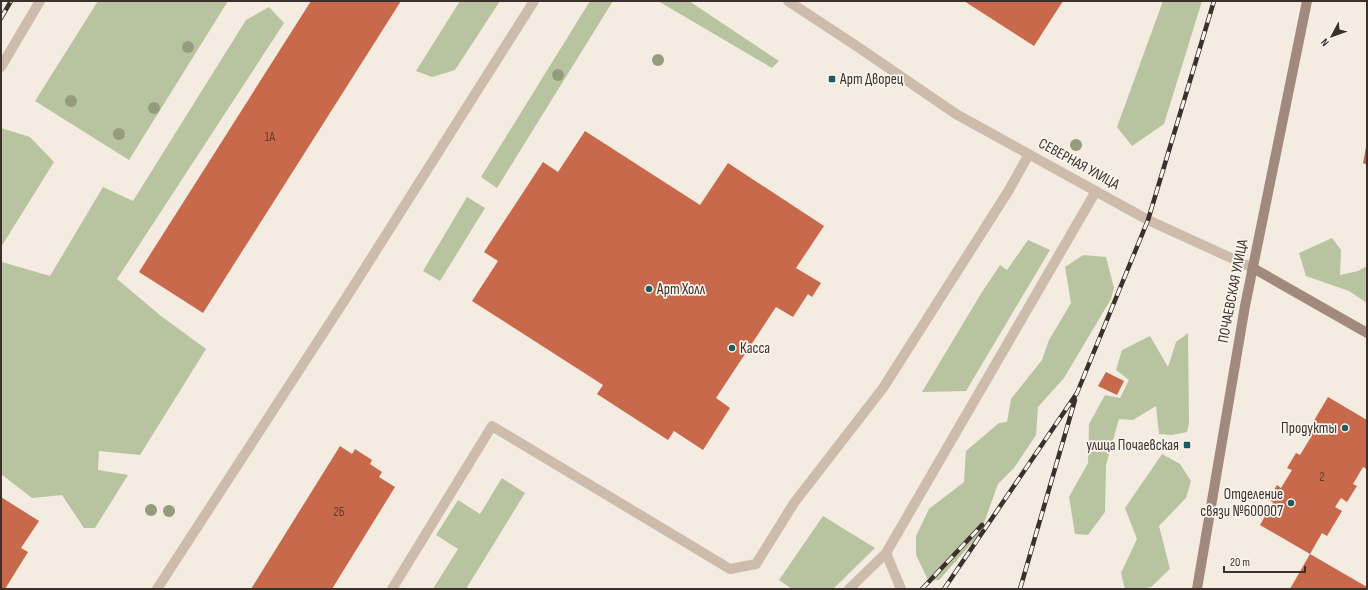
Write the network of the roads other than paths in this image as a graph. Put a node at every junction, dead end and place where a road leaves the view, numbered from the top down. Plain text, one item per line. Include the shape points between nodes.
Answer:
1 (40, 1) edge
2 (534, 1) edge
3 (788, 1) edge
4 (1307, 1) edge
5 (1, 68) edge
6 (1029, 154) junction
7 (1096, 191) junction
8 (1253, 268) junction
9 (1367, 333) edge
10 (886, 553) junction
11 (157, 589) edge
12 (392, 589) edge
13 (848, 589) edge
14 (900, 589) edge
15 (1197, 589) edge

1 - 5 street
2 - 11 street via 342,305
3 - 6 street, СЕВЕРНАЯ УЛИЦА via 956,114
4 - 8 main road, ПОЧАЕВСКАЯ УЛИЦА
6 - 7 street, СЕВЕРНАЯ УЛИЦА
6 - 12 street via 1009,190 883,388 794,503 756,564 730,569 492,426
7 - 8 street, СЕВЕРНАЯ УЛИЦА via 1148,220
7 - 10 street
8 - 9 main road, СЕВЕРНАЯ УЛИЦА
8 - 15 main road, ПОЧАЕВСКАЯ УЛИЦА
10 - 13 street
10 - 14 street

